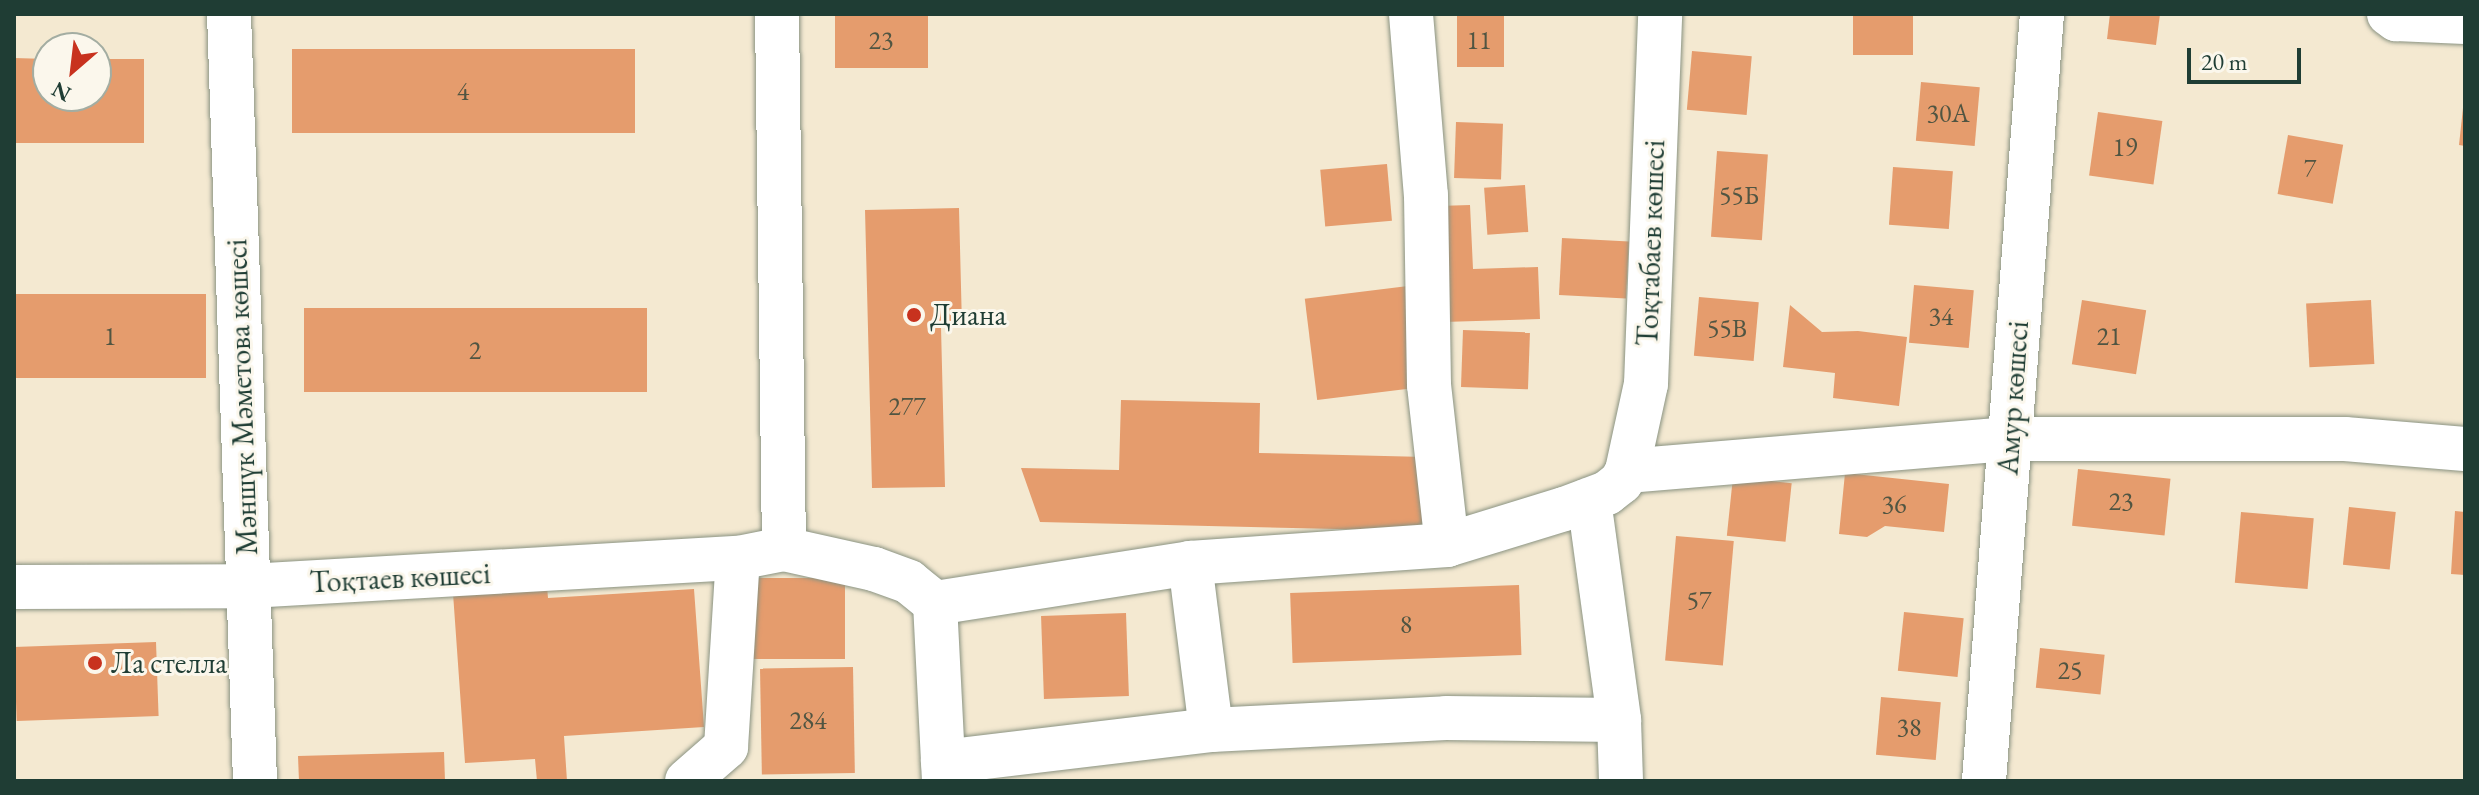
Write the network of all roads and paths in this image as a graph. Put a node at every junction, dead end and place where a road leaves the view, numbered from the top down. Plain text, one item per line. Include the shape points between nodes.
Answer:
1 (229, 14) edge
2 (777, 14) edge
3 (1411, 14) edge
4 (1660, 14) edge
5 (2042, 14) edge
6 (2389, 14) edge
7 (2465, 22) edge
8 (2010, 439) junction
9 (2465, 449) edge
10 (1627, 471) junction
11 (1589, 500) junction
12 (1447, 545) junction
13 (784, 549) junction
14 (738, 558) junction
15 (1190, 563) junction
16 (249, 586) junction
17 (14, 587) edge
18 (935, 603) junction
19 (1619, 720) junction
20 (1211, 730) junction
21 (943, 771) edge
22 (255, 781) edge
23 (687, 781) edge
24 (1621, 781) edge
25 (1984, 781) edge

1 - 16 street, Мәншүк Мәметова көшесі
2 - 13 street
3 - 12 street via 1426,195 1429,385
4 - 10 street, Тоқтабаев көшесі via 1646,384
5 - 8 street, Амур көшесі
6 - 7 street via 2396,19
8 - 9 street via 2345,439
8 - 10 street
8 - 25 street, Амур көшесі
10 - 11 street via 1621,482
11 - 12 street
11 - 19 street
12 - 15 street
13 - 14 street, Тоқтаев көшесі
13 - 18 street, Тоқтаев көшесі via 874,569 909,582
14 - 16 street, Тоқтаев көшесі
14 - 23 street via 726,747
15 - 18 street
15 - 20 street
16 - 17 street, Тоқтаев көшесі
16 - 22 street, Мәншүк Мәметова көшесі
18 - 21 street
19 - 20 street via 1446,718
19 - 24 street
20 - 21 street

